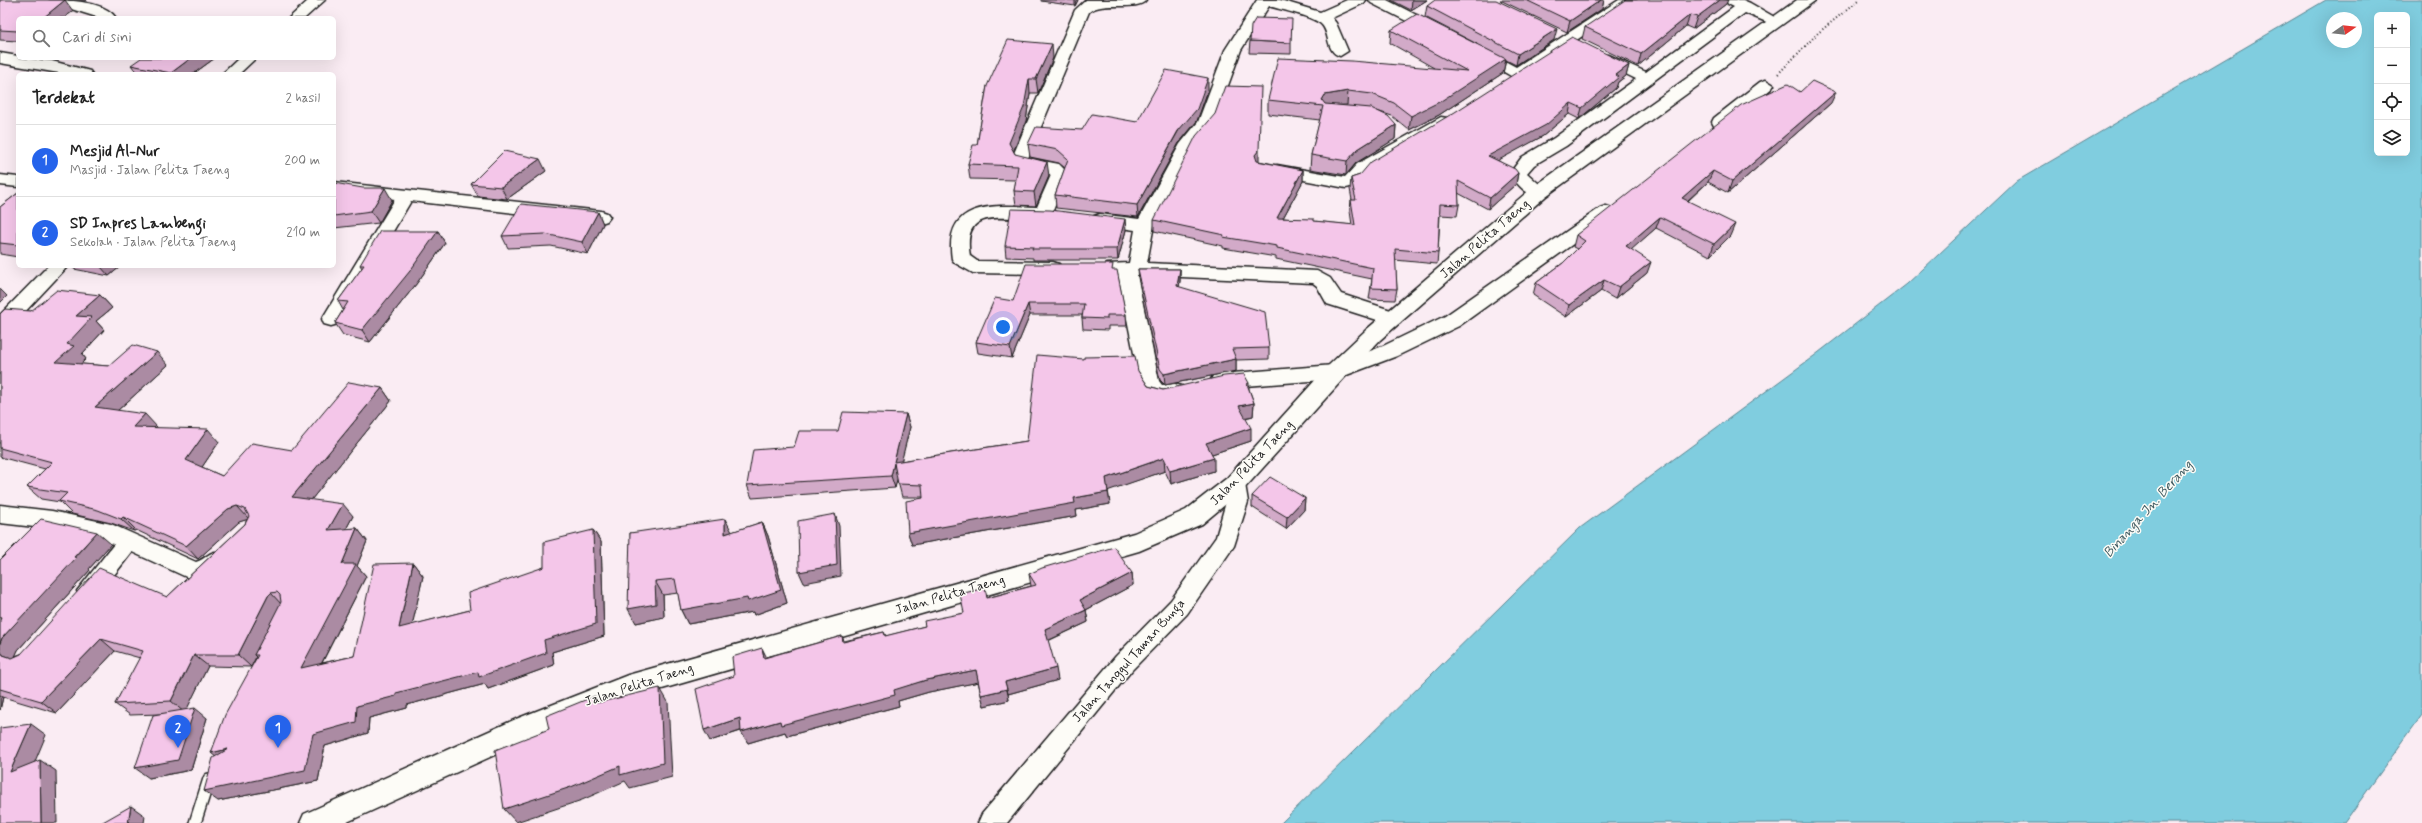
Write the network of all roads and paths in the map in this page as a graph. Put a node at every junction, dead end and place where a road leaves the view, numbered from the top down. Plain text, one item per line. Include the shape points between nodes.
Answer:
1 (57, 0) edge
2 (318, 0) edge
3 (1139, 0) edge
4 (1265, 0) edge
5 (1359, 0) edge
6 (1376, 0) edge
7 (1629, 0) edge
8 (1808, 0) edge
9 (1859, 0) edge
10 (1738, 3) edge
11 (106, 16) edge
12 (298, 16) edge
13 (1321, 17) junction
14 (1776, 22) junction
15 (1553, 34) edge
16 (1446, 36) edge
17 (1580, 46) junction
18 (1467, 47) edge
19 (1340, 51) dead end
20 (0, 58) edge
21 (16, 59) edge
22 (28, 60) edge
23 (246, 60) edge
24 (57, 62) edge
25 (80, 72) edge
26 (232, 72) edge
27 (1648, 78) junction
28 (1766, 85) joint
29 (1452, 115) edge
30 (1704, 135) edge
31 (1264, 167) edge
32 (0, 180) edge
33 (16, 182) edge
34 (336, 187) edge
35 (1539, 192) junction
36 (406, 196) junction
37 (1617, 204) edge
38 (600, 217) dead end
39 (1082, 218) edge
40 (1145, 225) junction
41 (57, 268) edge
42 (1072, 268) edge
43 (1095, 268) edge
44 (1131, 268) junction
45 (1393, 318) junction
46 (331, 319) dead end
47 (0, 326) edge
48 (1336, 372) junction
49 (1235, 484) junction
50 (0, 514) edge
51 (123, 538) junction
52 (233, 544) edge
53 (72, 608) edge
54 (212, 770) edge
55 (194, 823) edge
56 (314, 823) edge
57 (991, 823) edge

1 - 11 street via 101,12
2 - 12 street
3 - 42 street via 1095,2 1082,10 1020,158 1022,163 1053,168 1060,172 1051,214 1006,212 973,217 964,222 956,244 961,259 973,267
4 - 13 street
4 - 40 street via 1233,50 1208,119 1188,144
5 - 13 street
6 - 16 street via 1417,14
7 - 17 street via 1610,6
8 - 14 street, Jalan Pelita Taeng
9 - 28 path via 1818,33
10 - 14 street
10 - 27 street
13 - 19 street via 1329,23
14 - 35 street, Jalan Pelita Taeng
15 - 17 street
17 - 18 street via 1510,77
17 - 27 street
20 - 21 street
22 - 24 street
23 - 26 street
24 - 25 street
27 - 35 street via 1560,142 1522,166 1518,173
28 - 30 street
29 - 31 street via 1403,135 1363,168 1352,181 1346,183
32 - 33 street
34 - 36 street
35 - 45 street, Jalan Pelita Taeng
36 - 38 street
36 - 46 street
37 - 48 street via 1452,321 1390,351
39 - 40 street
40 - 44 street
41 - 47 street
43 - 44 street
44 - 45 street via 1317,277 1324,282 1334,300
44 - 48 street via 1153,390 1156,393 1164,394 1248,378
45 - 48 street, Jalan Pelita Taeng
48 - 49 street, Jalan Pelita Taeng
49 - 56 street, Jalan Pelita Taeng via 1194,517 1140,541 628,687 518,731
49 - 57 street, Jalan Tanggul Taman Bunga via 1237,502 1226,540 1179,607 1124,663
50 - 51 street via 52,520
51 - 52 street via 198,572 207,568
51 - 53 street via 125,542 115,560
54 - 55 lane

